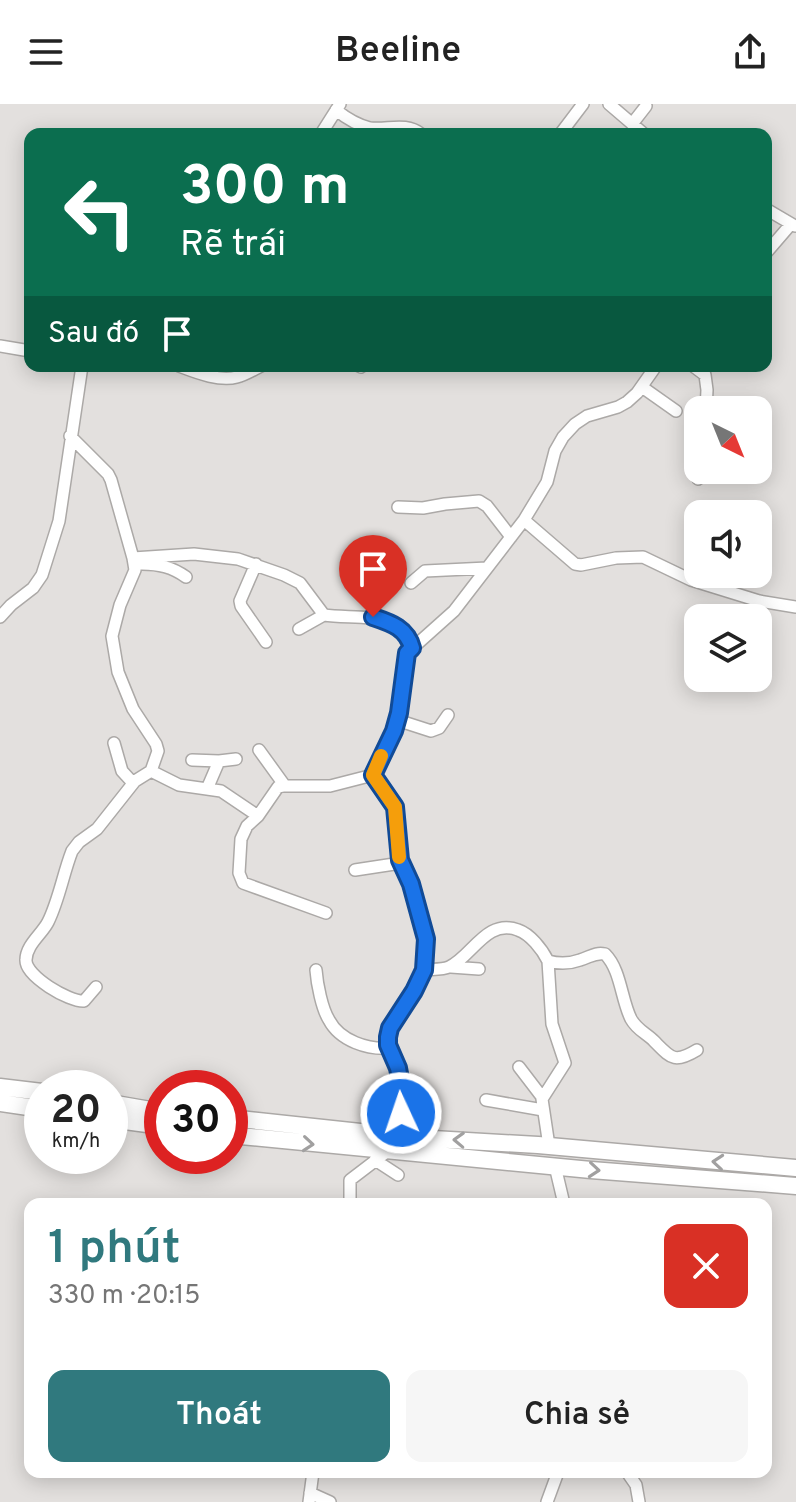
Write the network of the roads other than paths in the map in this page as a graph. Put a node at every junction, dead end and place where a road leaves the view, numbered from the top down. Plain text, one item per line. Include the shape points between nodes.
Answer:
1 (583, 104) edge
2 (609, 104) edge
3 (646, 106) edge
4 (338, 107) edge
5 (632, 124) junction
6 (325, 128) edge
7 (374, 128) edge
8 (374, 128) edge
9 (413, 128) edge
10 (565, 128) edge
11 (637, 128) edge
12 (772, 213) edge
13 (793, 225) edge
14 (772, 247) edge
15 (0, 346) edge
16 (24, 350) edge
17 (81, 372) edge
18 (196, 372) edge
19 (248, 372) edge
20 (652, 372) edge
21 (701, 372) edge
22 (642, 387) junction
23 (707, 396) edge
24 (676, 411) dead end
25 (70, 436) junction
26 (398, 507) dead end
27 (524, 520) junction
28 (511, 537) junction
29 (134, 561) junction
30 (256, 564) junction
31 (487, 568) junction
32 (186, 577) dead end
33 (411, 583) dead end
34 (796, 607) edge
35 (324, 615) junction
36 (0, 617) edge
37 (299, 629) dead end
38 (266, 642) dead end
39 (412, 648) junction
40 (448, 715) dead end
41 (397, 720) junction
42 (114, 743) dead end
43 (259, 750) dead end
44 (236, 759) dead end
45 (192, 760) dead end
46 (219, 761) junction
47 (151, 771) junction
48 (373, 775) junction
49 (133, 783) junction
50 (285, 786) junction
51 (207, 789) junction
52 (258, 816) junction
53 (401, 863) junction
54 (355, 870) dead end
55 (326, 913) dead end
56 (548, 961) junction
57 (451, 967) junction
58 (479, 969) dead end
59 (316, 970) dead end
60 (424, 970) junction
61 (96, 987) dead end
62 (390, 1048) junction
63 (697, 1050) dead end
64 (519, 1067) dead end
65 (0, 1087) edge
66 (24, 1090) edge
67 (542, 1097) junction
68 (486, 1100) dead end
69 (0, 1103) edge
70 (24, 1106) edge
71 (543, 1110) junction
72 (248, 1122) edge
73 (248, 1137) edge
74 (549, 1146) junction
75 (386, 1149) junction
76 (555, 1166) junction
77 (796, 1168) edge
78 (398, 1175) dead end
79 (796, 1186) edge
80 (350, 1198) edge
81 (563, 1198) edge
82 (312, 1478) edge
83 (556, 1478) edge
84 (631, 1478) edge
85 (310, 1498) edge
86 (330, 1502) edge
87 (547, 1502) edge
88 (639, 1502) edge

1 - 10 street
2 - 5 street
3 - 5 street
4 - 6 street
4 - 8 street
5 - 11 street
7 - 9 street
12 - 13 street
13 - 14 street
15 - 16 street
17 - 25 street
18 - 19 street via 231,378
20 - 22 street
21 - 23 street
22 - 24 street
22 - 27 street via 618,407 587,416 563,437 547,482
25 - 29 street via 108,474
25 - 36 street via 59,521 42,575
26 - 28 street via 479,501
27 - 28 street
27 - 34 street via 575,564 643,557 691,580
28 - 31 street
29 - 30 street via 194,554
29 - 32 street via 166,566
29 - 47 street via 112,636 118,672 133,709 156,744
30 - 35 street via 300,583
30 - 38 street via 240,601
31 - 33 street via 425,571
31 - 39 street via 449,617
35 - 37 street
35 - 39 street via 391,623 409,637
39 - 41 street
40 - 41 street via 431,731
41 - 48 street
42 - 49 street via 122,771
43 - 50 street
44 - 46 street
45 - 46 street
46 - 51 street
47 - 49 street
47 - 51 street via 179,785
48 - 50 street via 330,786
48 - 53 street via 395,807
49 - 61 street via 72,851 55,906 25,962 43,982 73,1000 84,1001
50 - 52 street via 274,790
51 - 52 street via 221,791
52 - 55 street via 241,839 241,881
53 - 54 street
53 - 60 street via 426,939
56 - 57 street via 526,934 500,928
56 - 63 street via 567,964 605,954 641,1031 666,1055 687,1056
56 - 67 street via 552,1024 565,1063
57 - 58 street
57 - 60 street
59 - 62 street via 329,1021 354,1042
60 - 62 street via 390,1028
62 - 75 street via 402,1090 401,1113
64 - 67 street
65 - 66 highway
67 - 71 street
68 - 71 street
69 - 70 highway
71 - 74 street
72 - 75 highway
73 -> 75 highway
74 -> 75 highway
77 -> 74 highway
75 - 76 highway
75 - 78 street
75 - 80 street via 350,1180
76 -> 79 highway
76 - 81 street
82 - 85 street
83 - 87 street
84 - 88 street
85 - 86 street

